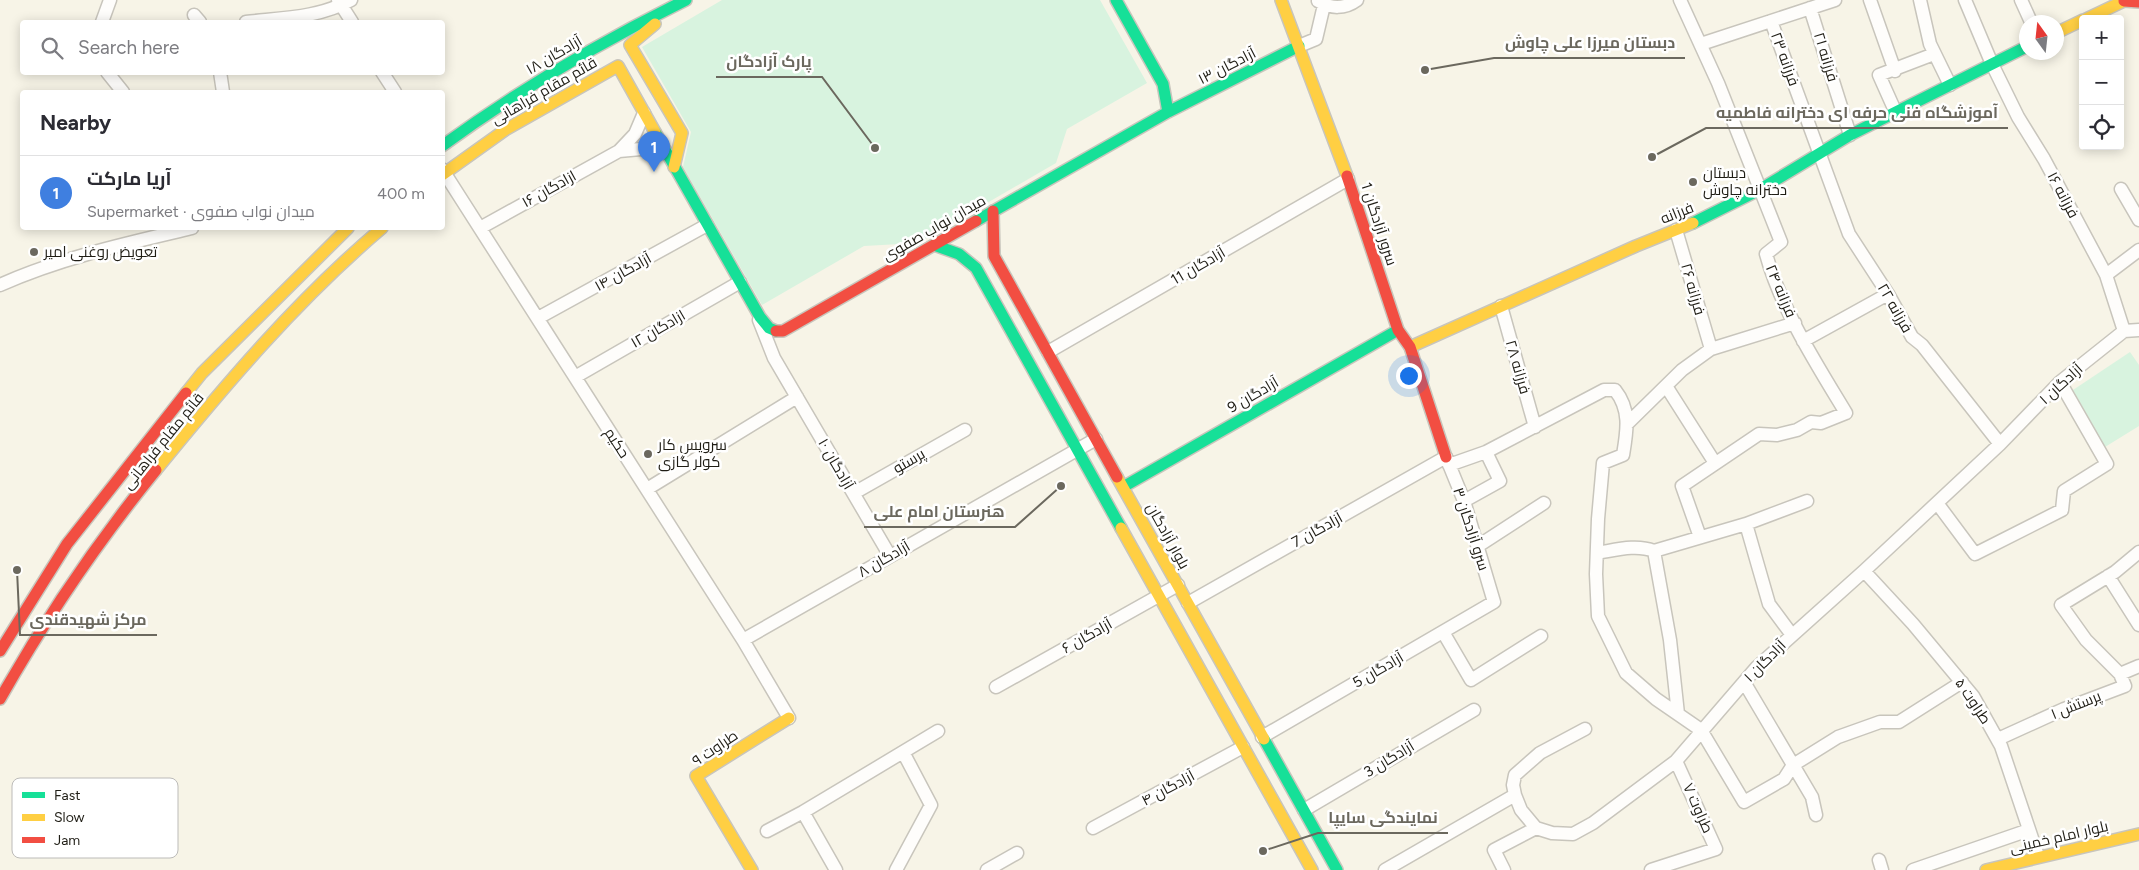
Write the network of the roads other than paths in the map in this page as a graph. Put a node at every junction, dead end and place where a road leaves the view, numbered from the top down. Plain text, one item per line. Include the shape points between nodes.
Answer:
1 (110, 0) edge
2 (687, 0) edge
3 (1116, 0) edge
4 (1282, 0) edge
5 (1357, 0) edge
6 (1680, 0) edge
7 (1835, 0) edge
8 (1870, 0) edge
9 (1920, 0) edge
10 (1966, 0) edge
11 (2021, 0) edge
12 (2124, 0) edge
13 (344, 2) edge
14 (1321, 2) edge
15 (2139, 2) edge
16 (1810, 8) junction
17 (2028, 15) edge
18 (2094, 15) edge
19 (103, 20) edge
20 (272, 20) edge
21 (351, 20) edge
22 (1771, 21) junction
23 (2079, 22) edge
24 (2064, 29) edge
25 (1701, 44) junction
26 (1298, 46) junction
27 (2019, 51) edge
28 (1934, 54) junction
29 (1992, 64) junction
30 (1895, 71) junction
31 (109, 75) edge
32 (221, 75) edge
33 (384, 75) edge
34 (1950, 85) junction
35 (121, 90) edge
36 (224, 90) edge
37 (394, 90) edge
38 (1168, 112) junction
39 (644, 113) junction
40 (1896, 114) junction
41 (1850, 135) junction
42 (445, 144) edge
43 (619, 151) junction
44 (666, 152) junction
45 (1820, 154) junction
46 (674, 167) junction
47 (445, 171) edge
48 (445, 175) edge
49 (1348, 179) junction
50 (2121, 189) dead end
51 (1759, 190) junction
52 (993, 211) junction
53 (2139, 220) edge
54 (707, 225) junction
55 (480, 228) junction
56 (184, 230) edge
57 (346, 230) edge
58 (380, 230) edge
59 (1676, 230) junction
60 (934, 245) junction
61 (2139, 250) edge
62 (994, 256) junction
63 (976, 268) junction
64 (2106, 275) junction
65 (740, 282) junction
66 (0, 285) edge
67 (1888, 294) junction
68 (753, 305) junction
69 (1501, 306) junction
70 (538, 318) junction
71 (1795, 323) junction
72 (797, 324) junction
73 (1398, 330) junction
74 (2139, 330) edge
75 (2124, 331) junction
76 (1803, 341) junction
77 (1410, 347) junction
78 (1712, 349) junction
79 (1048, 352) junction
80 (774, 358) junction
81 (575, 376) junction
82 (2060, 382) junction
83 (1666, 386) junction
84 (797, 397) junction
85 (1627, 424) junction
86 (1535, 427) junction
87 (965, 430) dead end
88 (1096, 439) junction
89 (2000, 444) junction
90 (1078, 449) junction
91 (1486, 452) junction
92 (1448, 461) junction
93 (1715, 463) junction
94 (1123, 487) junction
95 (647, 489) junction
96 (854, 493) junction
97 (1806, 500) dead end
98 (1464, 501) junction
99 (1544, 503) dead end
100 (1937, 503) junction
101 (1746, 524) junction
102 (1700, 537) junction
103 (1478, 546) junction
104 (1654, 551) junction
105 (2139, 552) edge
106 (1597, 553) junction
107 (890, 556) junction
108 (1864, 571) junction
109 (2108, 576) junction
110 (1178, 585) junction
111 (1158, 596) junction
112 (1494, 602) joint
113 (1188, 603) junction
114 (2139, 625) edge
115 (1443, 632) junction
116 (1792, 635) junction
117 (1541, 636) dead end
118 (743, 640) junction
119 (0, 651) edge
120 (2139, 666) edge
121 (2120, 674) junction
122 (1744, 682) junction
123 (1962, 682) junction
124 (996, 687) dead end
125 (0, 699) edge
126 (1474, 710) dead end
127 (1678, 714) junction
128 (789, 718) joint
129 (1586, 729) dead end
130 (1701, 730) junction
131 (938, 731) dead end
132 (1262, 737) junction
133 (1998, 739) junction
134 (1243, 747) junction
135 (904, 752) junction
136 (1676, 761) junction
137 (1793, 765) junction
138 (1515, 795) junction
139 (1304, 810) junction
140 (803, 812) junction
141 (1816, 815) dead end
142 (1093, 828) dead end
143 (1536, 828) junction
144 (2029, 830) junction
145 (766, 831) dead end
146 (2139, 834) edge
147 (1017, 853) dead end
148 (2038, 856) junction
149 (752, 870) edge
150 (836, 870) edge
151 (896, 870) edge
152 (987, 870) edge
153 (1312, 870) edge
154 (1337, 870) edge
155 (1385, 870) edge
156 (1504, 870) edge
157 (1651, 870) edge
158 (1913, 870) edge
159 (1987, 870) edge

1 - 19 street
2 - 42 street, آزادگان ۱۸ via 536,83
2 - 46 street via 630,45 682,133
3 - 38 street via 1163,84
4 - 26 street, سرور آزادگان 1
5 - 14 street via 1335,7
6 - 25 street
7 - 16 street
8 - 30 street
9 - 28 street
10 - 29 street, فرزانه ۱۶
11 - 17 street
12 - 15 street
12 - 18 street
13 - 20 street via 297,18
13 - 21 street
14 - 26 street via 1316,39
16 - 22 street
16 - 41 street, فرزانه ۲۱
22 - 25 street
22 - 45 street, فرزانه ۲۳
23 - 24 street
25 - 51 street
26 - 38 street, آزادگان ۱۳
26 - 49 street, سرور آزادگان 1
27 - 29 street, فرزانه
28 - 30 street
28 - 34 street
29 - 34 street, فرزانه
29 - 64 street, فرزانه ۱۶
30 - 40 street via 1879,76
31 - 35 street
32 - 36 street
33 - 37 street
34 - 40 street, فرزانه
38 - 52 street, میدان نواب صفوی
39 - 43 street, ازادگان ۱۶ via 635,134
39 - 44 street, میدان نواب صفوی
39 - 47 street, قائم مقام فراهانی via 618,66 499,134
40 - 41 street, فرزانه
41 - 45 street, فرزانه
43 - 44 street, ازادگان ۱۶ via 652,148
43 - 55 street, ازادگان ۱۶
44 - 46 street, میدان نواب صفوی
45 - 51 street, فرزانه
45 - 67 street, فرزانه ۲۲ via 1849,234
46 - 54 street, میدان نواب صفوی
48 - 55 street, حکیم
49 - 73 street, سرور آزادگان 1
49 - 79 street, آزادگان 11
50 - 53 street
51 - 59 street, فرزانه
51 - 71 street, فرزانه ۲۴ via 1780,242 1766,254 1769,268
52 - 60 street, میدان نواب صفوی
52 - 62 street, بلوار آزادگان
54 - 65 street, میدان نواب صفوی
54 - 70 street, آزادگان ۱۴
55 - 70 street, حکیم
56 - 66 street via 77,258
57 - 119 street, قائم مقام فراهانی via 202,373 67,544
58 - 125 street, قائم مقام فراهانی via 356,249 275,333 192,427 87,558
59 - 69 street, فرزانه
59 - 78 street, فرزانه ۲۶
60 - 63 street via 959,254
60 - 72 street, میدان نواب صفوی
61 - 64 street
62 - 63 street via 981,256
62 - 79 street, بلوار آزادگان
63 - 90 street
64 - 75 street, فرزانه ۱۶
65 - 68 street, میدان نواب صفوی
65 - 81 street, ازادگان ۱۲
67 - 76 street
67 - 89 street, فرزانه ۲۲ via 1912,337 1922,345
68 - 72 street, میدان نواب صفوی via 767,328 774,332
68 - 80 street, آزادگان ۱۰
69 - 77 street, فرزانه
69 - 86 street, فرزانه ۲۸
70 - 81 street, حکیم
71 - 76 street, فرزانه ۲۴
71 - 78 street
72 - 80 street via 775,348
73 - 77 street, سرور آزادگان 1
73 - 94 street, آزادگان 9
74 - 75 street
75 - 82 street, آزادگان ۱
76 - 93 street, فرزانه ۲۴ via 1846,413 1821,423 1811,422 1790,432 1759,434
77 - 92 street, سرور آزادگان 1
78 - 83 street
79 - 88 street, بلوار آزادگان
80 - 84 street, آزادگان ۱۰
81 - 95 street, حکیم
82 - 89 street, آزادگان ۱
82 - 100 street via 2107,464 2064,491 2062,510 1975,554
83 - 85 street
83 - 93 street
84 - 95 street
84 - 96 street, آزادگان ۱۰
85 - 86 street, آزادگان 7 via 1625,407 1615,390 1604,390
85 - 106 street via 1623,455 1603,463
86 - 91 street, آزادگان 7
87 - 96 street, پرستو
88 - 90 street, آزادگان ۸
88 - 94 street, بلوار آزادگان
89 - 100 street, آزادگان ۱
90 - 107 street, آزادگان ۸
90 - 111 street
91 - 92 street, آزادگان 7
91 - 98 street via 1500,481
92 - 98 street, سرو آزادگان ۳
92 - 113 street, آزادگان 7
93 - 102 street via 1682,486
94 - 110 street, بلوار آزادگان
95 - 118 street, حکیم
96 - 107 street, آزادگان ۱۰
97 - 101 street
98 - 103 street, سرو آزادگان ۳
99 - 103 street
100 - 108 street, آزادگان ۱
101 - 102 street
101 - 116 street via 1769,604
102 - 104 street
103 - 112 street, سرو آزادگان ۳
104 - 106 street via 1635,547
104 - 127 street via 1670,640
105 - 109 street
106 - 127 street via 1598,616 1611,644 1626,673
107 - 118 street, آزادگان ۸
108 - 116 street, آزادگان ۱
108 - 123 street, طراوت ۵
109 - 114 street
109 - 121 street via 2061,605 2086,640
110 - 111 street, آزادگان ۶
110 - 113 street, بلوار آزادگان
111 - 124 street, آزادگان ۶
111 - 134 street
112 - 115 street, آزادگان 5
113 - 132 street, بلوار آزادگان
115 - 117 street via 1471,680
115 - 132 street, آزادگان 5
116 - 122 street, آزادگان ۱
118 - 128 street, حکیم
120 - 121 street
121 - 133 street, پرستش ۱ via 2125,686
122 - 130 street, آزادگان ۱
122 - 137 street
123 - 133 street, طراوت ۵
123 - 137 street via 1899,722 1880,722 1838,737
126 - 139 street, آزادگان 3
127 - 130 street
128 - 149 street, طراوت ۹ via 696,776
129 - 138 street via 1540,753 1515,775
130 - 136 street, آزادگان ۱
130 - 137 street via 1744,802 1784,779
131 - 135 street
132 - 134 street
132 - 139 street, بلوار آزادگان
133 - 144 street, طراوت ۵
134 - 142 street, آزادگان ۴
134 - 153 street
135 - 140 street
135 - 151 street via 931,805
136 - 143 street, آزادگان ۱ via 1593,823 1573,834
136 - 157 street, طراوت ۷ via 1716,849
137 - 141 street via 1812,796
138 - 143 street via 1521,810
138 - 155 street
139 - 154 street, بلوار آزادگان
140 - 145 street
140 - 150 street
143 - 156 street via 1494,850
144 - 148 street, طراوت ۵
144 - 158 street
146 - 148 street, بلوار امام خمینی
147 - 152 street
148 - 159 street, بلوار امام خمینی

